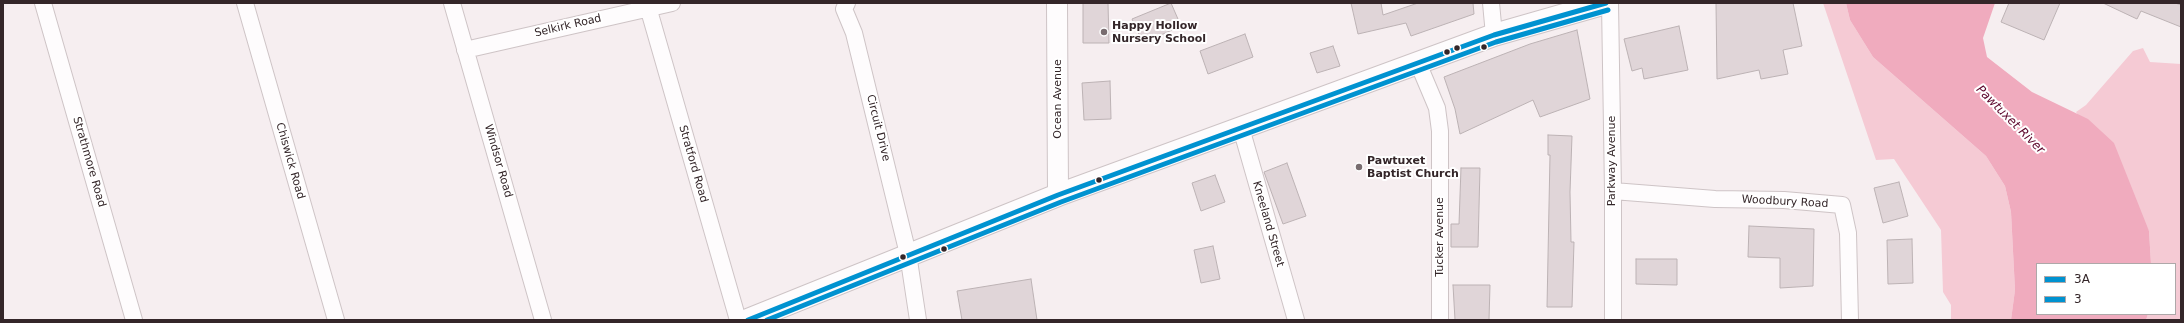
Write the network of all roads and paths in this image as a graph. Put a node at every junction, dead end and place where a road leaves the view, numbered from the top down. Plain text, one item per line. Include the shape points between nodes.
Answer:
1 (43, 3) edge
2 (245, 3) edge
3 (452, 3) edge
4 (672, 3) edge
5 (1057, 3) edge
6 (1491, 3) edge
7 (1606, 3) edge
8 (1610, 3) edge
9 (842, 5) edge
10 (648, 7) junction
11 (1494, 35) junction
12 (465, 50) junction
13 (1418, 63) junction
14 (1241, 128) junction
15 (1613, 191) junction
16 (1058, 195) junction
17 (908, 254) junction
18 (134, 320) edge
19 (336, 320) edge
20 (543, 320) edge
21 (738, 320) edge
22 (748, 320) edge
23 (918, 320) edge
24 (1296, 320) edge
25 (1440, 320) edge
26 (1613, 320) edge
27 (1850, 320) edge

1 - 18 street, Strathmore Road
2 - 19 street, Chiswick Road
3 - 12 street, Windsor Road
4 - 10 street, Selkirk Road
5 - 16 street, Ocean Avenue
6 - 11 street
7 - 11 main road
8 - 15 street, Parkway Avenue
9 - 17 street, Circuit Drive via 854,34
10 - 12 street, Selkirk Road
10 - 21 street, Stratford Road
11 - 13 main road
12 - 20 street, Windsor Road
13 - 14 main road
13 - 25 street, Tucker Avenue via 1436,108 1440,131
14 - 16 main road
14 - 24 street, Kneeland Street
15 - 26 street, Parkway Avenue
15 - 27 street, Woodbury Road via 1842,205 1848,233
16 - 17 main road via 957,237
17 - 22 main road
17 - 23 street, Circuit Drive

